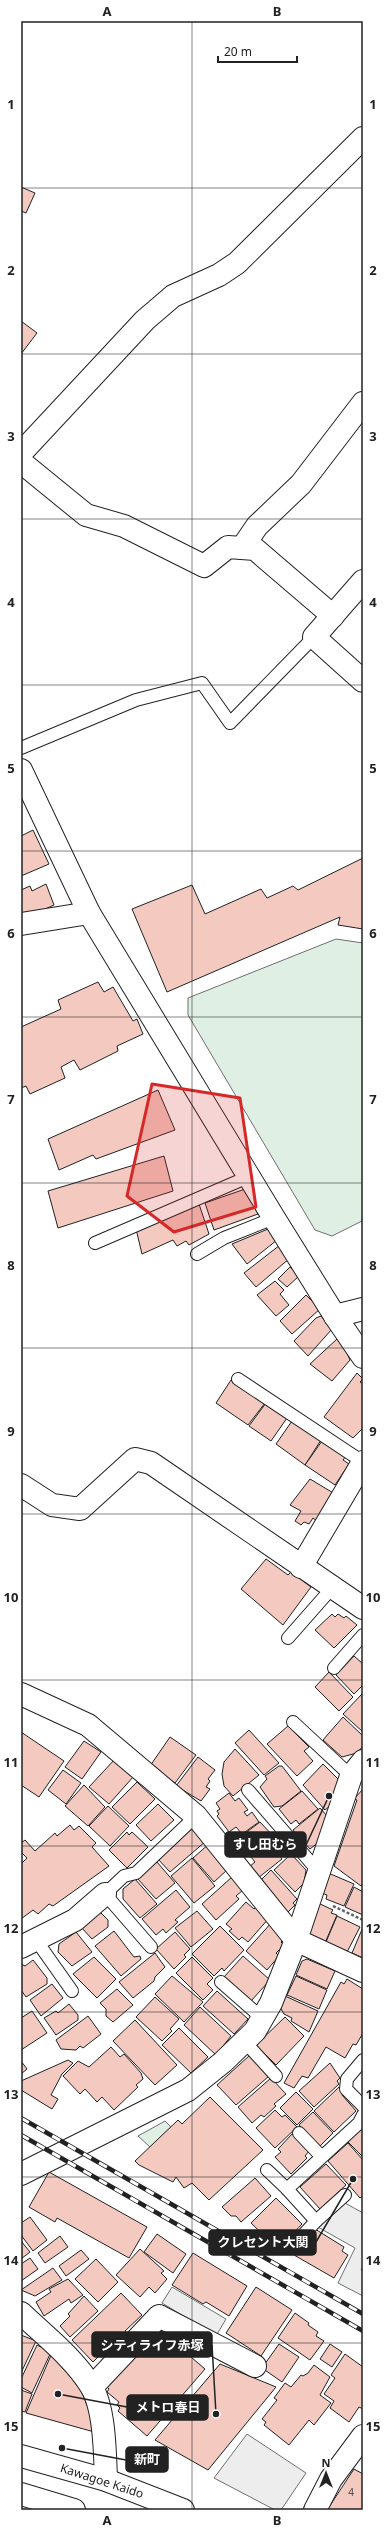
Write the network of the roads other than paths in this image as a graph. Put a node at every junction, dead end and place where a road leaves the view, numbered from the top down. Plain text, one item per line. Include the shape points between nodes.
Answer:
1 (363, 138) edge
2 (363, 403) edge
3 (21, 453) edge
4 (21, 462) edge
5 (242, 548) junction
6 (363, 581) edge
7 (333, 616) junction
8 (314, 637) junction
9 (363, 681) edge
10 (21, 748) edge
11 (21, 770) edge
12 (89, 913) junction
13 (21, 924) edge
14 (248, 1177) junction
15 (274, 1218) junction
16 (96, 1243) dead end
17 (197, 1254) dead end
18 (363, 1309) edge
19 (335, 1316) junction
20 (363, 1357) edge
21 (238, 1379) dead end
22 (363, 1462) edge
23 (21, 1485) edge
24 (301, 1566) junction
25 (332, 1588) junction
26 (363, 1608) edge
27 (363, 1635) edge
28 (288, 1638) dead end
29 (334, 1668) dead end
30 (21, 1694) edge
31 (293, 1722) dead end
32 (357, 1768) edge
33 (248, 1790) dead end
34 (196, 1816) junction
35 (319, 1872) junction
36 (106, 1894) junction
37 (296, 1940) junction
38 (29, 1944) edge
39 (151, 1947) dead end
40 (363, 1971) edge
41 (221, 1982) dead end
42 (72, 1991) dead end
43 (262, 2018) junction
44 (244, 2041) junction
45 (363, 2060) edge
46 (276, 2076) dead end
47 (363, 2106) edge
48 (363, 2115) edge
49 (299, 2133) dead end
50 (321, 2156) junction
51 (267, 2170) dead end
52 (21, 2174) edge
53 (287, 2189) junction
54 (345, 2195) dead end
55 (316, 2221) junction
56 (291, 2248) dead end
57 (21, 2313) edge
58 (255, 2366) dead end
59 (92, 2387) junction
60 (359, 2449) edge
61 (21, 2456) edge
62 (106, 2480) junction
63 (21, 2494) edge
64 (74, 2510) edge
65 (183, 2510) edge
66 (315, 2510) edge

1 - 3 main road via 237,263 219,275 173,296 145,320
2 - 5 main road via 302,484 257,526
4 - 5 main road via 86,516 124,526 204,566 228,547
5 - 7 main road via 255,549
6 - 7 main road
7 - 8 main road
8 - 9 main road
8 - 10 lane via 230,722 202,683 136,700
11 - 12 main road
12 - 13 main road
12 - 14 main road
14 - 15 main road
14 - 16 lane
15 - 17 lane via 224,1238
15 - 19 main road
18 - 19 main road
19 - 20 main road
21 - 22 lane
22 - 24 main road
23 - 24 main road via 52,1505 80,1509 135,1459 151,1463
24 - 25 main road
25 - 26 main road
25 - 28 lane
27 - 29 lane
30 - 34 main road via 88,1725
31 - 32 lane
32 - 35 main road
33 - 35 lane
34 - 36 lane via 136,1873 124,1876
34 - 37 main road
35 - 37 main road
36 - 38 main road via 75,1920
36 - 39 lane
37 - 40 main road
37 - 43 main road via 271,2004
38 - 42 lane
41 - 43 lane
43 - 44 main road via 255,2031
44 - 46 lane
44 - 52 main road via 188,2090
45 - 47 lane via 347,2079 346,2089
48 - 50 lane via 359,2123
49 - 50 lane
50 - 53 lane
51 - 53 lane
53 - 55 lane
54 - 55 lane
55 - 56 lane
57 - 59 main road via 69,2358
58 - 59 main road via 159,2316
59 - 62 main road via 104,2428
60 - 66 main road via 331,2479
61 - 62 main road, Kawagoe Kaido
62 - 65 main road, Kawagoe Kaido
63 - 64 main road

